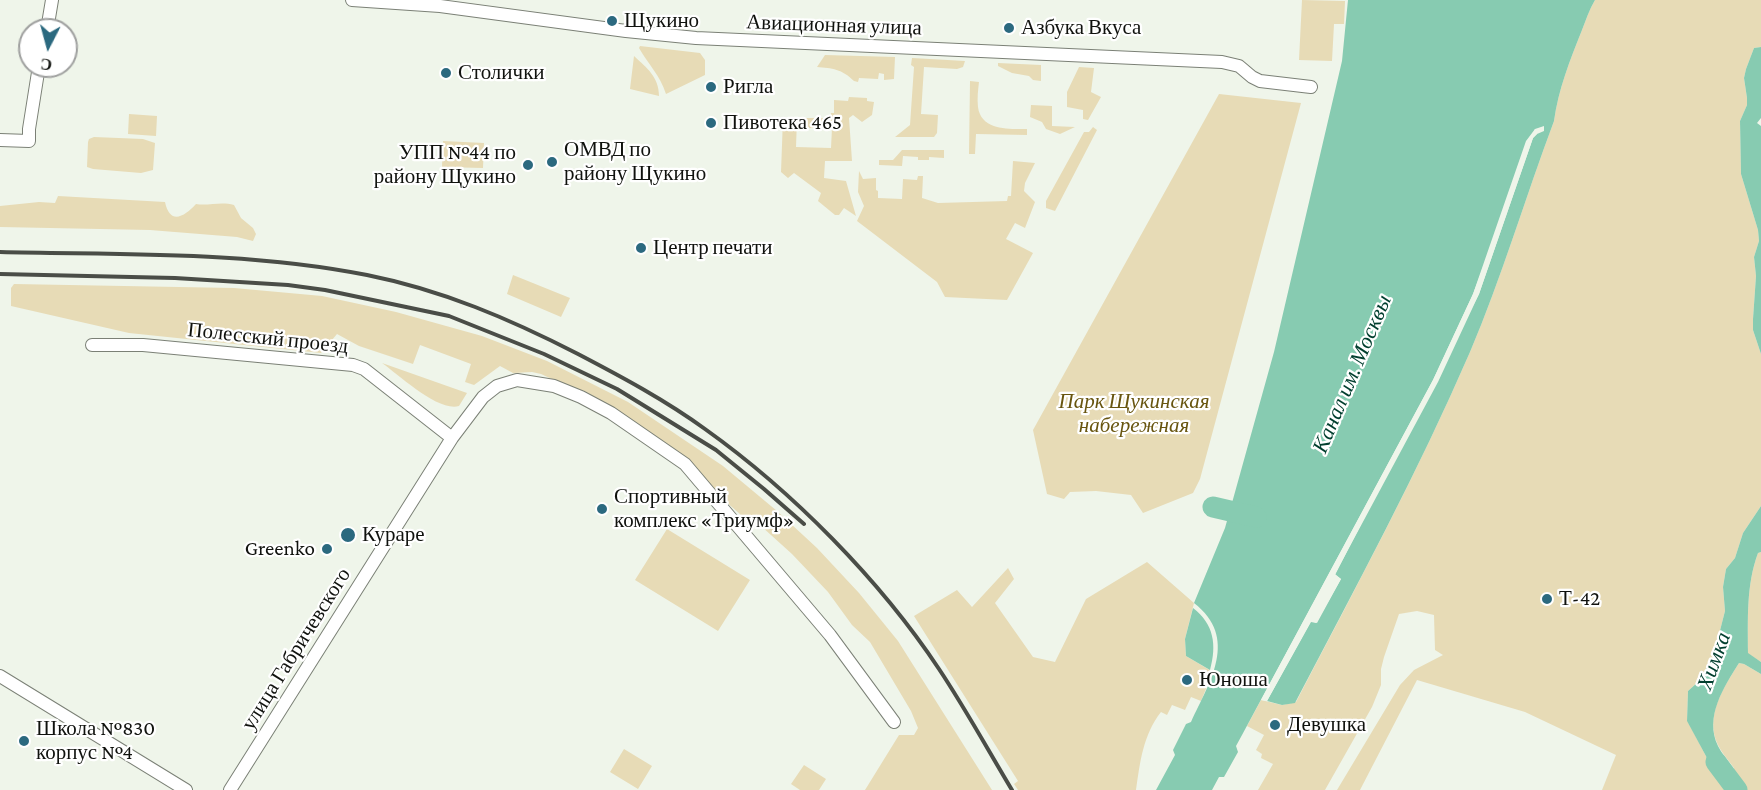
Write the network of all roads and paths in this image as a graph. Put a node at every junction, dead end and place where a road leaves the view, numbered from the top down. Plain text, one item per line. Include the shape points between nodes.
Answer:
1 (52, 0) edge
2 (352, 0) edge
3 (49, 18) edge
4 (37, 78) edge
5 (1311, 87) dead end
6 (0, 140) edge
7 (92, 345) dead end
8 (452, 438) junction
9 (0, 676) edge
10 (894, 722) dead end
11 (186, 790) edge
12 (230, 790) edge

1 - 3 street
2 - 5 street, Авиационная улица via 464,9 696,38 1222,62 1239,66 1260,81
4 - 6 street via 29,141
7 - 8 street, Полесский проезд via 143,345 353,365 364,369
8 - 10 street, улица Габричевского via 483,397 497,386 517,380 554,386 621,419 685,464 830,635
8 - 12 street, улица Габричевского
9 - 11 street

